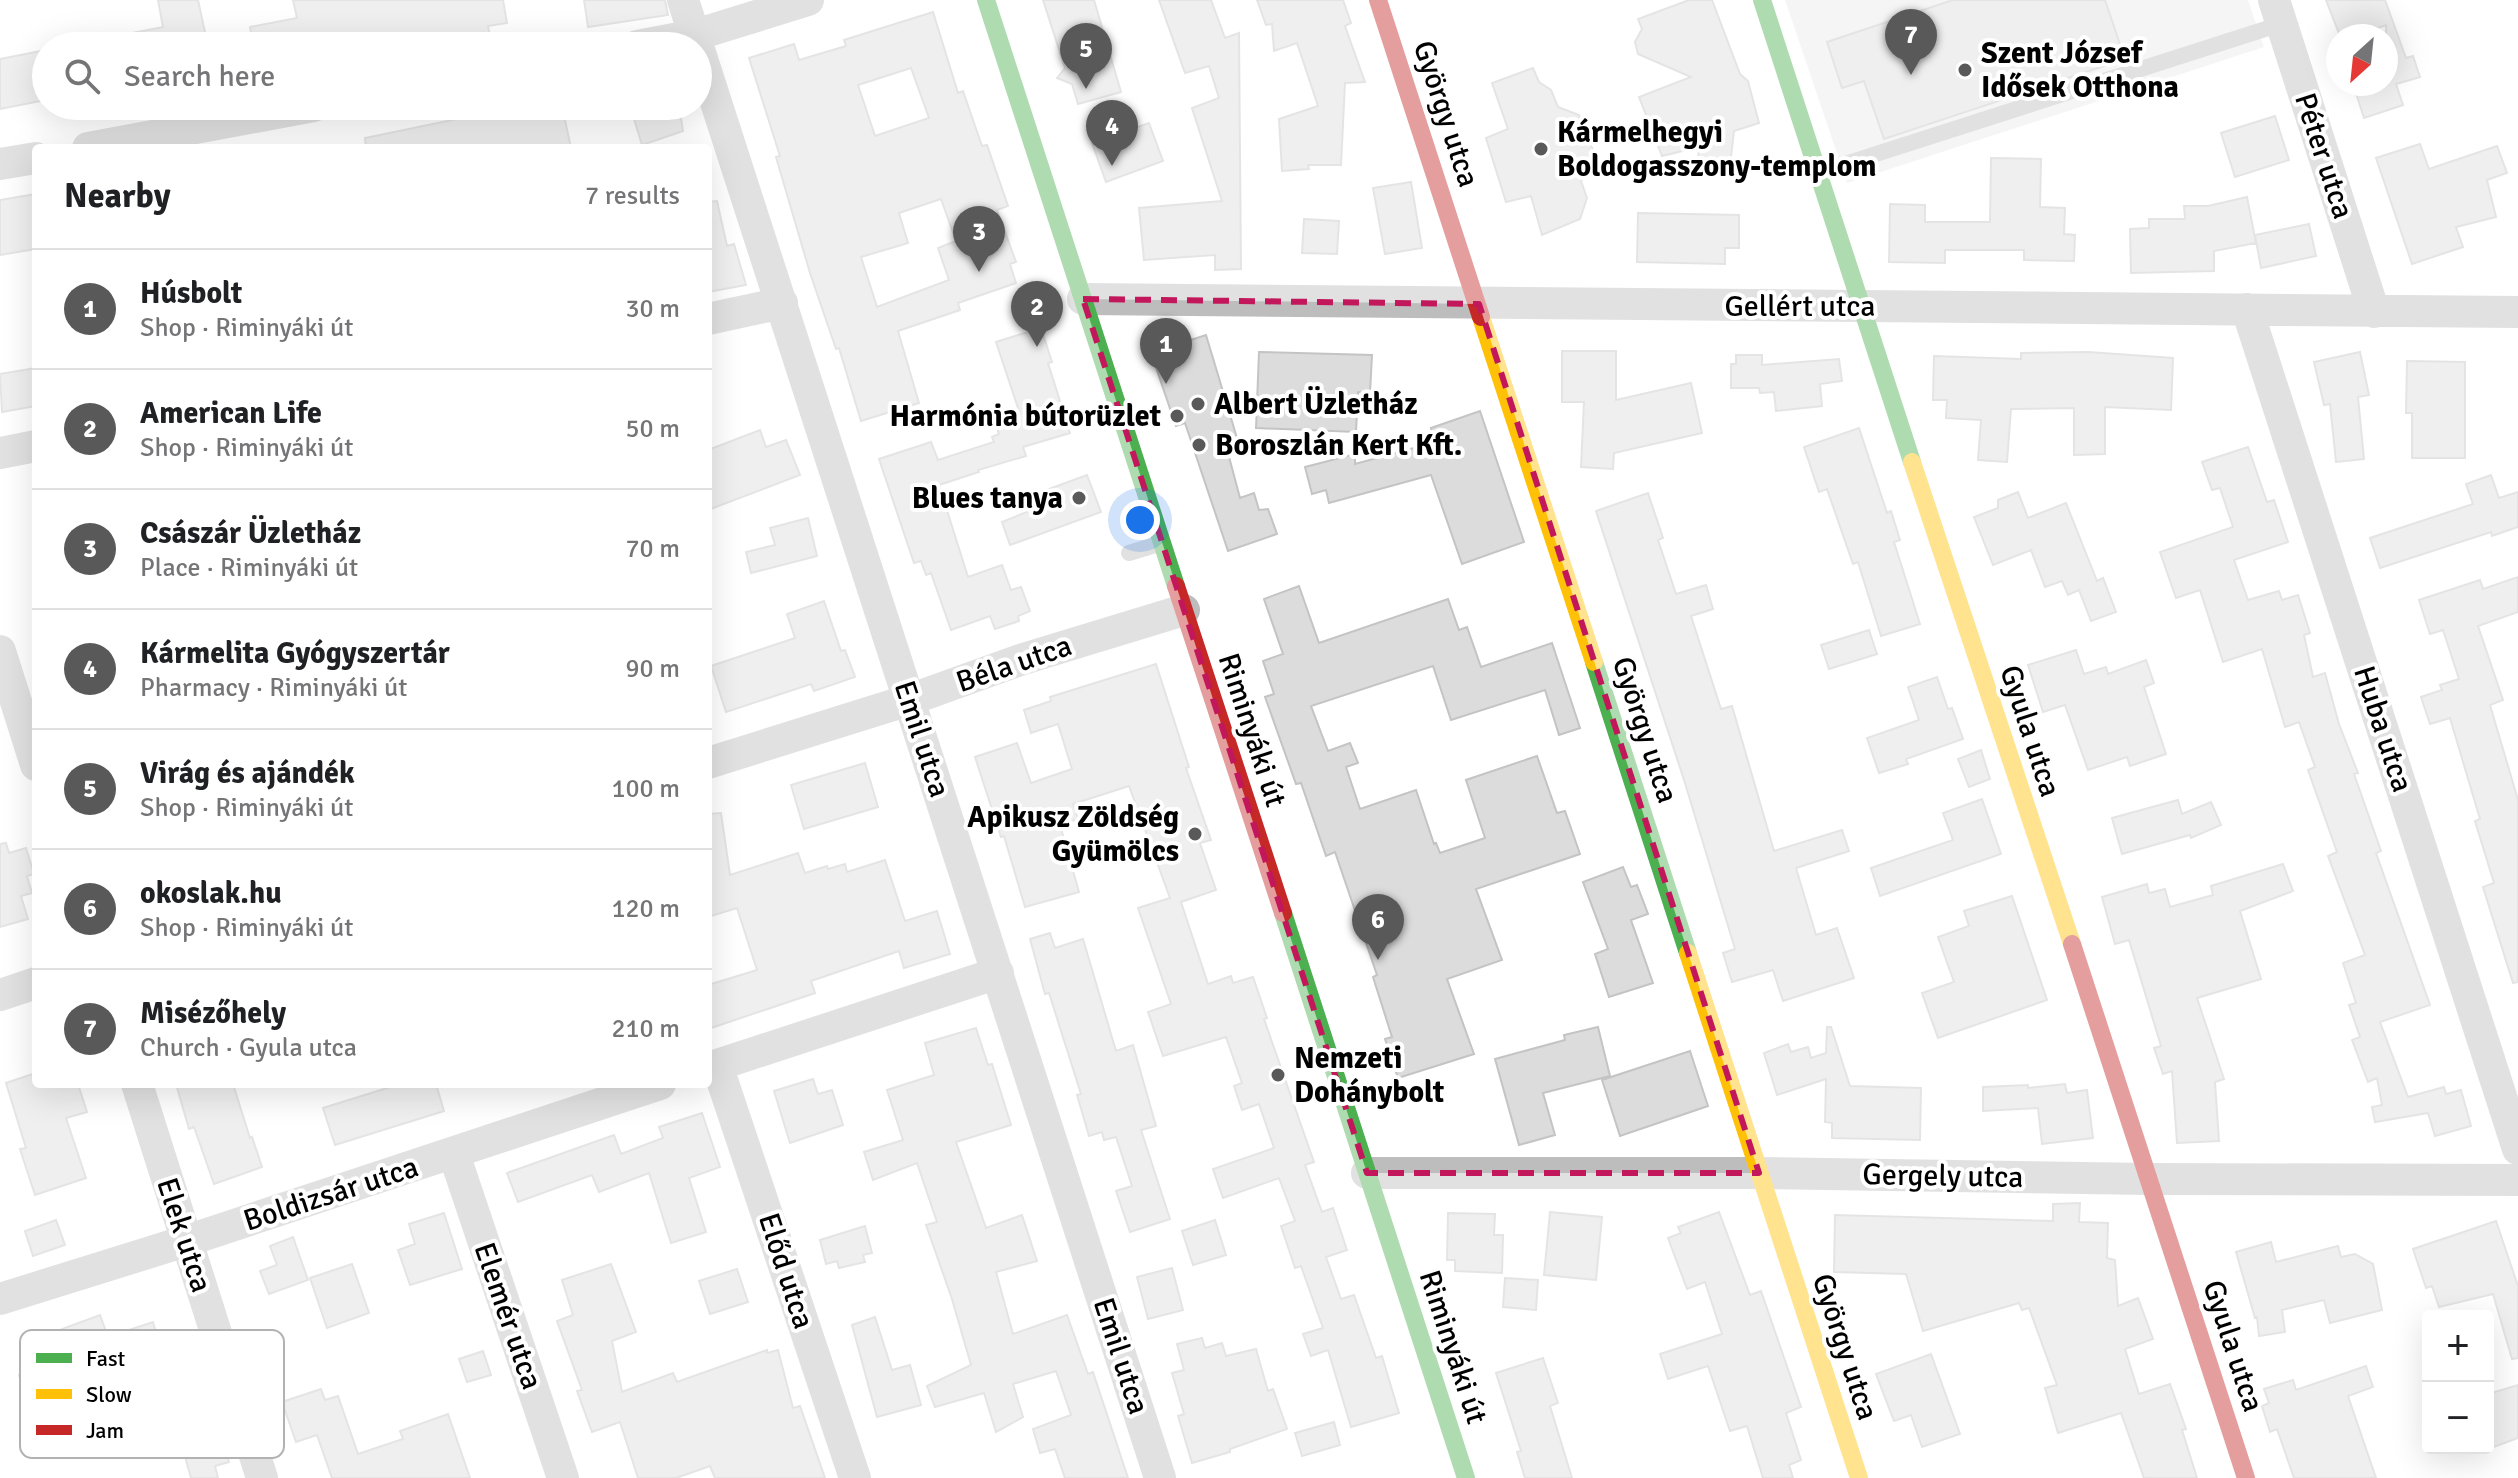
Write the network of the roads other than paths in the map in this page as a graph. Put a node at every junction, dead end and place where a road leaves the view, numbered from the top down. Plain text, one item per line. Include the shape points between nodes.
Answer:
1 (683, 0) edge
2 (808, 0) edge
3 (986, 0) edge
4 (1378, 0) edge
5 (1762, 0) edge
6 (2278, 12) edge
7 (694, 32) edge
8 (705, 32) edge
9 (712, 87) edge
10 (239, 120) edge
11 (110, 144) edge
12 (32, 159) edge
13 (0, 164) edge
14 (1819, 172) junction
15 (1083, 299) junction
16 (782, 303) junction
17 (1479, 304) junction
18 (1863, 306) junction
19 (2247, 309) junction
20 (2374, 312) junction
21 (2518, 312) edge
22 (712, 318) edge
23 (32, 447) edge
24 (0, 453) edge
25 (1163, 543) junction
26 (1129, 553) dead end
27 (1184, 610) junction
28 (0, 651) edge
29 (909, 700) junction
30 (32, 752) edge
31 (712, 762) edge
32 (998, 973) junction
33 (32, 984) edge
34 (0, 995) edge
35 (712, 1066) edge
36 (138, 1088) edge
37 (648, 1088) edge
38 (2518, 1149) edge
39 (454, 1154) junction
40 (1367, 1173) junction
41 (1759, 1173) junction
42 (2150, 1179) junction
43 (2518, 1180) edge
44 (186, 1241) junction
45 (0, 1299) edge
46 (215, 1330) edge
47 (256, 1458) edge
48 (262, 1478) edge
49 (563, 1478) edge
50 (855, 1478) edge
51 (1160, 1478) edge
52 (1466, 1478) edge
53 (1859, 1478) edge
54 (2246, 1478) edge

1 - 7 street, Emil utca
2 - 8 street
3 - 15 street, Riminyáki út
4 - 17 street, György utca via 1396,32
5 - 14 street, Gyula utca
6 - 14 lane
6 - 20 street, Péter utca
9 - 16 street, Emil utca
10 - 11 street
12 - 13 street
14 - 18 street, Gyula utca
15 - 17 street, Gellért utca
15 - 25 street, Riminyáki út
16 - 22 street
16 - 29 street, Emil utca
17 - 18 street, Gellért utca
17 - 41 street, György utca
18 - 19 street, Gellért utca
18 - 42 street, Gyula utca
19 - 20 street, Gellért utca
19 - 38 street, Huba utca
20 - 21 street, Gellért utca
23 - 24 street
25 - 26 lane
25 - 27 street, Riminyáki út
27 - 29 street, Béla utca
27 - 40 street, Riminyáki út
28 - 30 street
29 - 31 street, Béla utca
29 - 32 street, Emil utca
32 - 35 street
32 - 51 street, Emil utca
33 - 34 street
35 - 50 street, Előd utca
36 - 44 street, Elek utca
37 - 39 street, Boldizsár utca
39 - 44 street, Boldizsár utca
39 - 49 street, Elemér utca
40 - 41 street, Gergely utca
40 - 52 street, Riminyáki út
41 - 42 street, Gergely utca
41 - 53 street, György utca
42 - 43 street, Gergely utca
42 - 54 street, Gyula utca
44 - 45 street, Boldizsár utca
44 - 46 street, Elek utca
47 - 48 street, Elek utca

